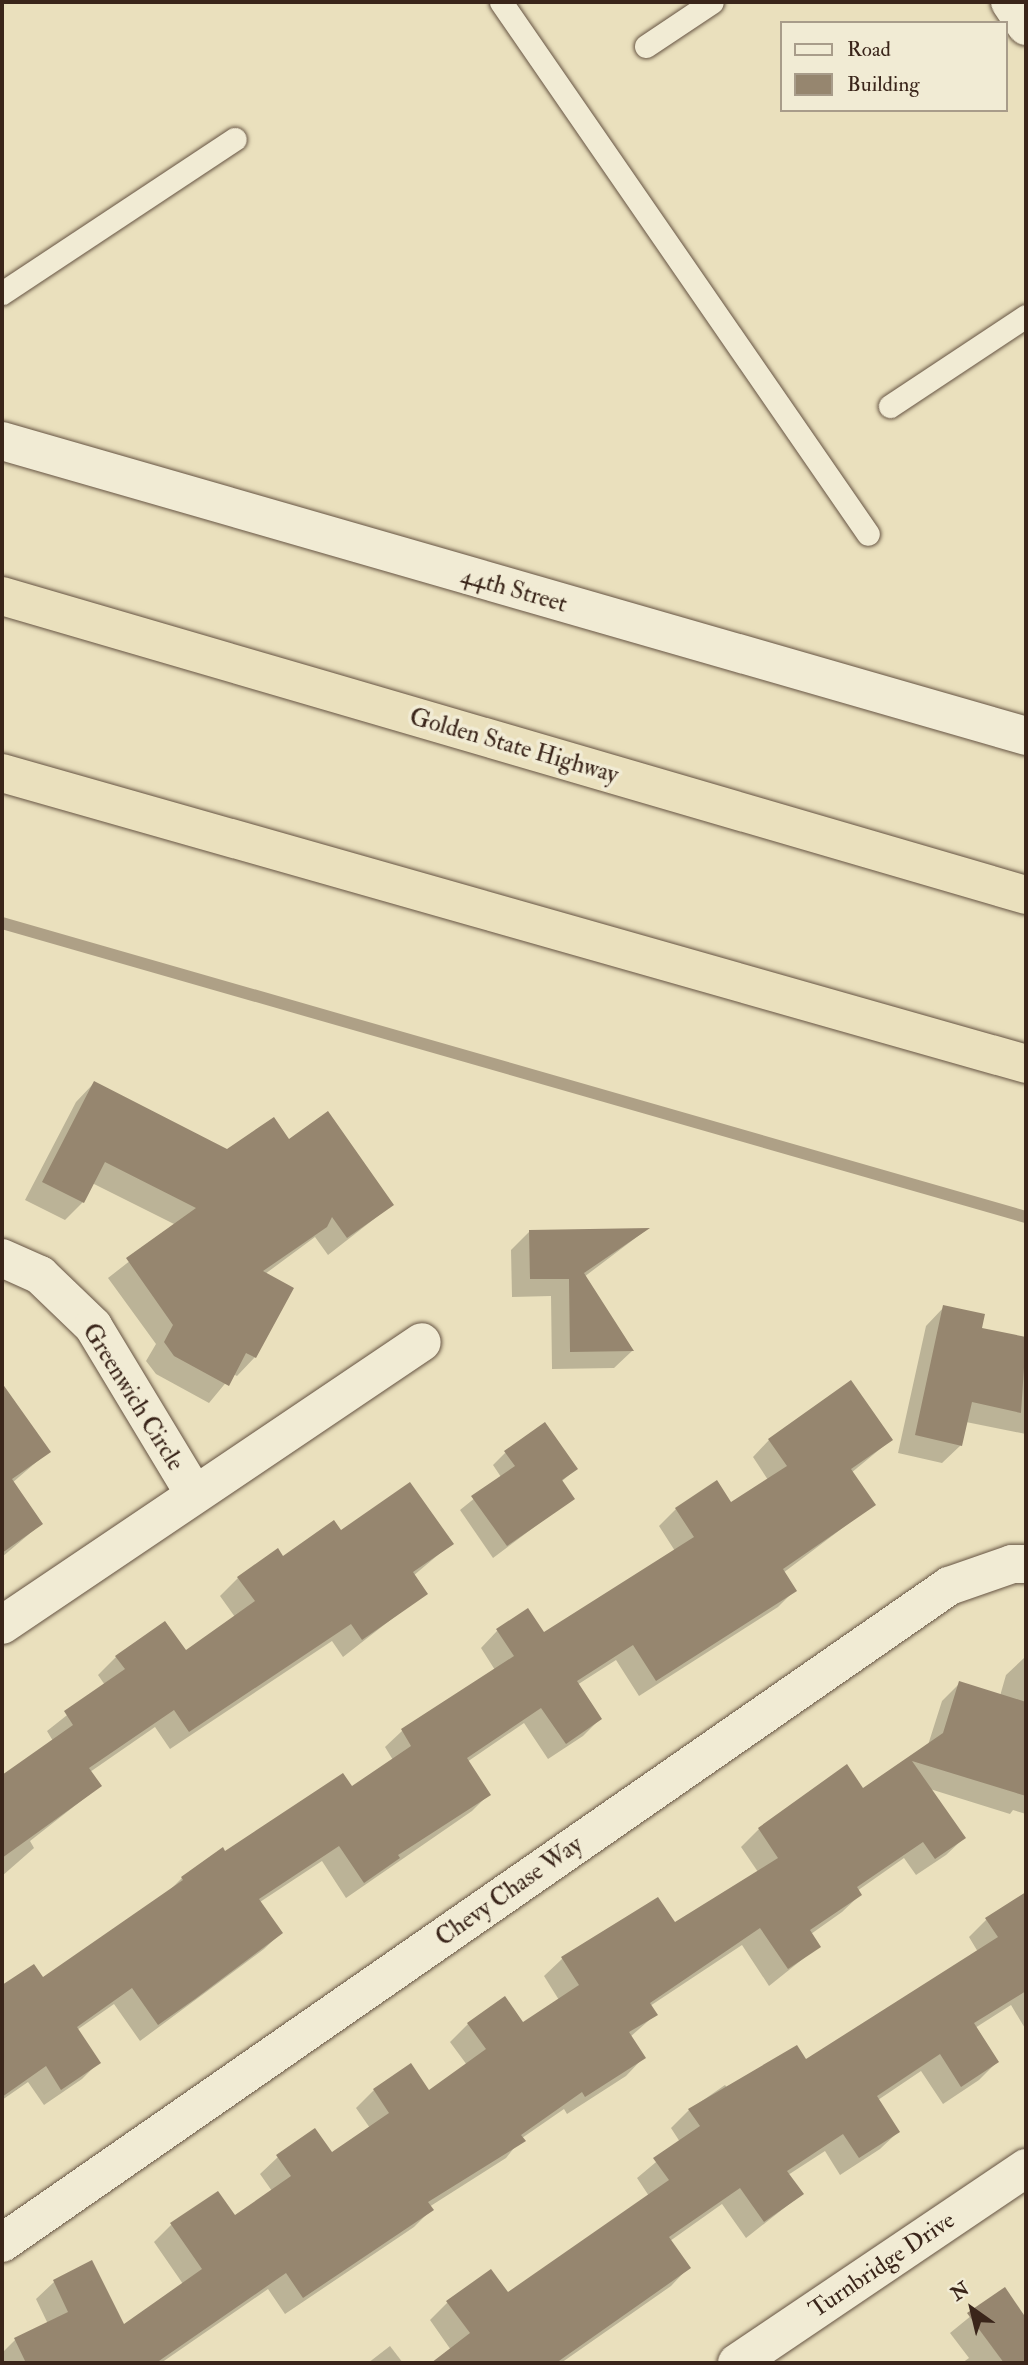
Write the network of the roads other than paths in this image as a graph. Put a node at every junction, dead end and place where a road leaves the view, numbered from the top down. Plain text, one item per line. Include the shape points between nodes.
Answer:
1 (500, 2) edge
2 (712, 2) edge
3 (1010, 2) edge
4 (1026, 26) edge
5 (646, 46) dead end
6 (234, 139) dead end
7 (2, 293) edge
8 (1026, 316) edge
9 (890, 406) dead end
10 (2, 441) edge
11 (868, 534) dead end
12 (2, 596) edge
13 (1026, 736) edge
14 (2, 773) edge
15 (1026, 895) edge
16 (1026, 1065) edge
17 (2, 1258) edge
18 (422, 1342) dead end
19 (193, 1493) junction
20 (1026, 1564) edge
21 (2, 1625) edge
22 (1026, 2168) edge
23 (2, 2243) edge
24 (737, 2363) edge

1 - 11 lane
2 - 5 lane
3 - 4 street
6 - 7 lane
8 - 9 lane
10 - 13 street, 44th Street
12 - 15 highway, Golden State Highway
14 - 16 highway
17 - 19 street, Greenwich Circle via 40,1275 93,1326
18 - 19 street, Greenwich Circle
19 - 21 street, Greenwich Circle
20 - 23 street, Chevy Chase Way via 1012,1564 949,1586
22 - 24 street, Turnbridge Drive

